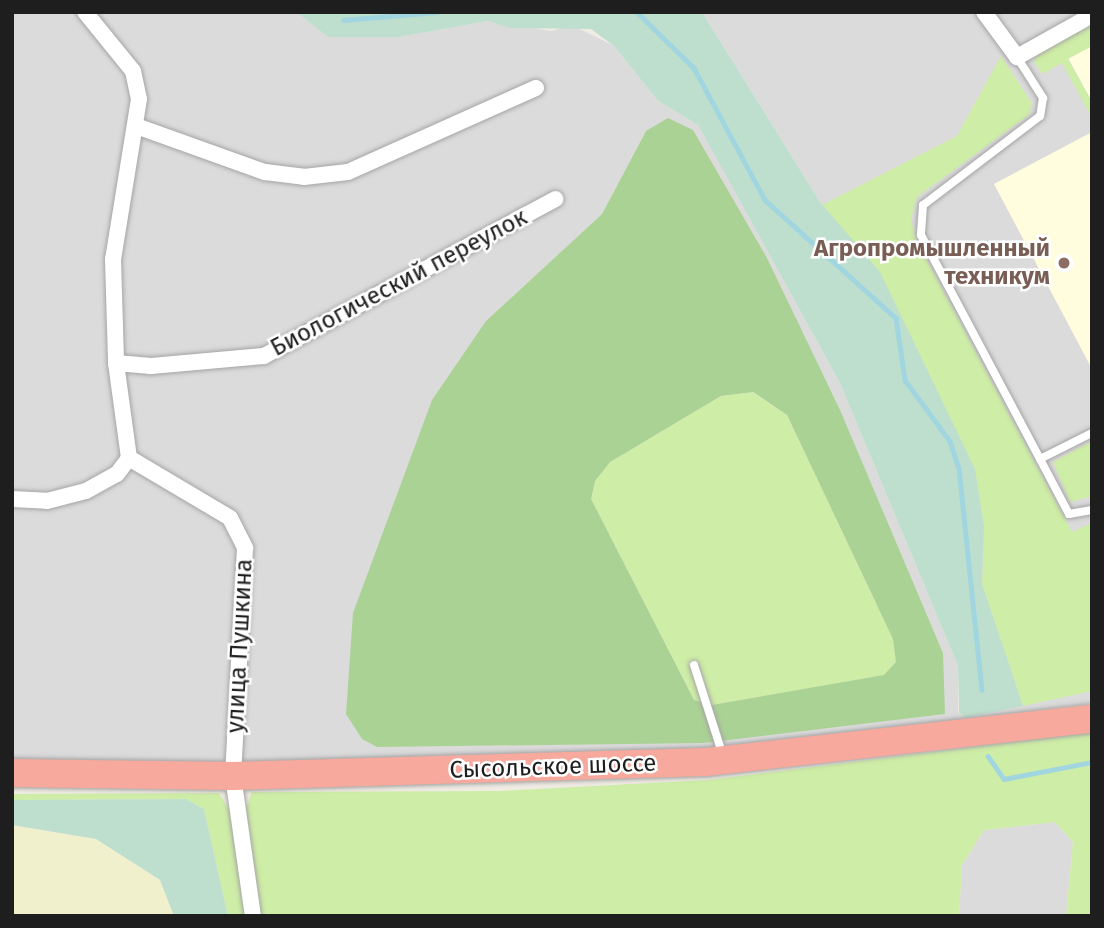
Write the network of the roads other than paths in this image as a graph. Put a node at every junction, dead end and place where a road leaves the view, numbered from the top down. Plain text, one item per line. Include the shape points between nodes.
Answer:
1 (85, 12) edge
2 (984, 12) edge
3 (1092, 15) edge
4 (1017, 58) junction
5 (536, 88) dead end
6 (139, 127) junction
7 (555, 199) dead end
8 (116, 363) junction
9 (1092, 433) edge
10 (129, 458) junction
11 (1040, 460) junction
12 (12, 499) edge
13 (1092, 510) edge
14 (694, 665) dead end
15 (1092, 719) edge
16 (725, 760) junction
17 (12, 773) edge
18 (233, 776) junction
19 (253, 916) edge

1 - 6 street via 133,71
2 - 4 street
3 - 4 street
4 - 11 lane via 1043,98 1040,116 923,205 918,216 921,235
5 - 6 street via 348,172 304,177 265,172
6 - 8 street via 113,259
7 - 8 street, Биологический переулок via 264,356
8 - 10 street
9 - 11 lane
10 - 12 street via 117,474 86,491 47,501
10 - 18 street, улица Пушкина via 241,530 246,548
11 - 13 lane via 1069,514
14 - 16 lane
15 - 16 highway, Сысольское шоссе
16 - 18 highway, Сысольское шоссе
17 - 18 highway, Сысольское шоссе
18 - 19 street, улица Пушкина

